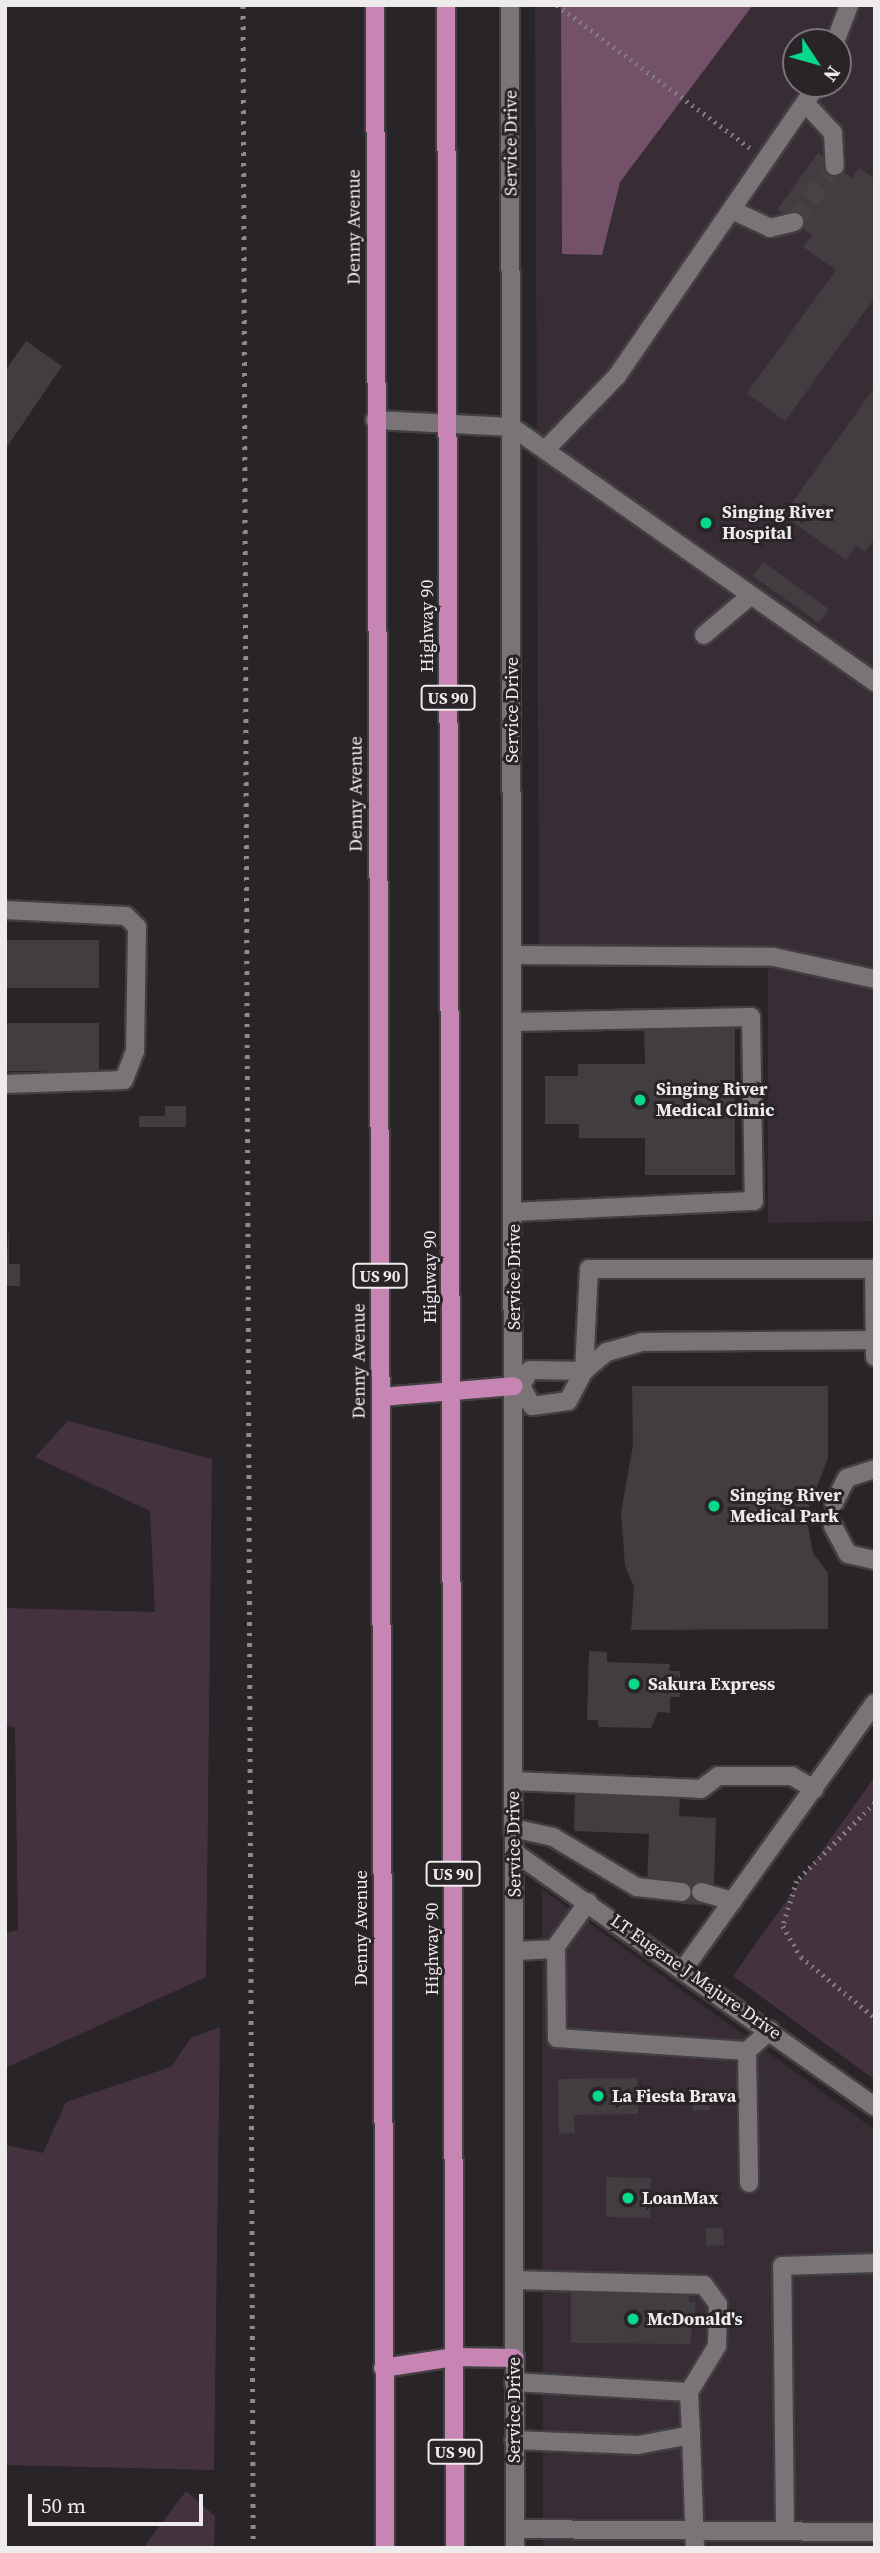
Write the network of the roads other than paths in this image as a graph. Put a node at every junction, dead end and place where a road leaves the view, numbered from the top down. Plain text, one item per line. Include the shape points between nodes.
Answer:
1 (374, 5) edge
2 (446, 5) edge
3 (510, 5) edge
4 (849, 5) edge
5 (840, 28) edge
6 (810, 98) edge
7 (806, 104) junction
8 (835, 166) tunnel mouth
9 (734, 211) junction
10 (794, 222) dead end
11 (375, 420) junction
12 (447, 423) junction
13 (512, 427) junction
14 (546, 449) junction
15 (749, 597) junction
16 (704, 635) dead end
17 (875, 682) edge
18 (5, 910) edge
19 (513, 955) junction
20 (875, 979) edge
21 (513, 1022) junction
22 (5, 1084) edge
23 (514, 1212) junction
24 (874, 1269) edge
25 (875, 1340) edge
26 (875, 1357) edge
27 (584, 1371) junction
28 (518, 1386) junction
29 (451, 1391) junction
30 (381, 1397) junction
31 (875, 1469) edge
32 (834, 1503) dead end
33 (833, 1525) dead end
34 (875, 1560) edge
35 (875, 1703) edge
36 (513, 1781) junction
37 (814, 1789) junction
38 (513, 1828) junction
39 (514, 1852) junction
40 (682, 1892) dead end
41 (701, 1892) dead end
42 (733, 1901) junction
43 (588, 1902) junction
44 (554, 1949) junction
45 (515, 1951) junction
46 (685, 1968) junction
47 (770, 2030) junction
48 (747, 2051) junction
49 (875, 2107) edge
50 (750, 2183) dead end
51 (875, 2263) edge
52 (514, 2280) junction
53 (455, 2357) junction
54 (514, 2358) junction
55 (383, 2368) junction
56 (514, 2382) junction
57 (689, 2392) junction
58 (691, 2435) junction
59 (514, 2440) junction
60 (515, 2529) junction
61 (785, 2531) junction
62 (875, 2532) edge
63 (695, 2539) edge
64 (766, 2539) edge
65 (385, 2548) edge
66 (456, 2548) edge
67 (515, 2548) edge

1 - 11 main road, Denny Avenue / US 90
2 - 12 main road, Highway 90 / US 90
3 - 13 street, Service Drive
4 - 5 street
6 - 7 street
7 - 8 street via 833,133
7 - 9 street
9 - 10 street via 770,228
9 - 14 street via 617,376
11 - 12 street
11 - 30 main road, Denny Avenue / US 90
12 - 13 street
12 - 29 main road, Highway 90 / US 90
13 - 14 street
13 - 19 street, Service Drive
14 - 15 street
15 - 16 street
15 - 17 street
18 - 22 street via 126,916 137,927 135,1051 124,1080
19 - 20 street via 774,957
19 - 21 street, Service Drive
21 - 23 street, Service Drive
21 - 23 street via 751,1017 754,1201
23 - 28 street, Service Drive
24 - 25 street
24 - 27 street via 589,1269
25 - 26 street
25 - 27 street via 642,1342 607,1352
27 - 28 street via 530,1370
27 - 28 street via 559,1406 533,1406
28 - 29 main road
28 - 36 street, Service Drive
29 - 30 main road
29 - 53 main road, Highway 90 / US 90
30 - 55 main road, Denny Avenue / US 90
31 - 32 street via 847,1478
33 - 34 street via 848,1553
35 - 37 street
36 - 37 street via 701,1789 718,1776 792,1776
36 - 38 street, Service Drive
37 - 42 street
38 - 39 street, Service Drive
38 - 40 street via 553,1837 637,1887
39 - 43 street, LT Eugene J Majure Drive
39 - 45 street, Service Drive
41 - 42 street
42 - 46 street
43 - 44 street
43 - 46 street, LT Eugene J Majure Drive
44 - 45 street
44 - 48 street via 557,2038
45 - 52 street, Service Drive
46 - 47 street, LT Eugene J Majure Drive
47 - 48 street
47 - 49 street, LT Eugene J Majure Drive
48 - 50 street
51 - 61 street via 782,2266
52 - 54 street, Service Drive
52 - 57 street via 704,2285 718,2304 717,2346
53 - 54 main road
53 - 55 main road
53 - 66 main road, Highway 90 / US 90
54 - 56 street, Service Drive
55 - 65 main road, Denny Avenue / US 90
56 - 57 street
56 - 59 street, Service Drive
57 - 58 street
58 - 59 street via 638,2445
58 - 63 street
59 - 60 street, Service Drive
60 - 63 street
60 - 67 street, Service Drive
61 - 62 street
61 - 64 street
63 - 64 street

